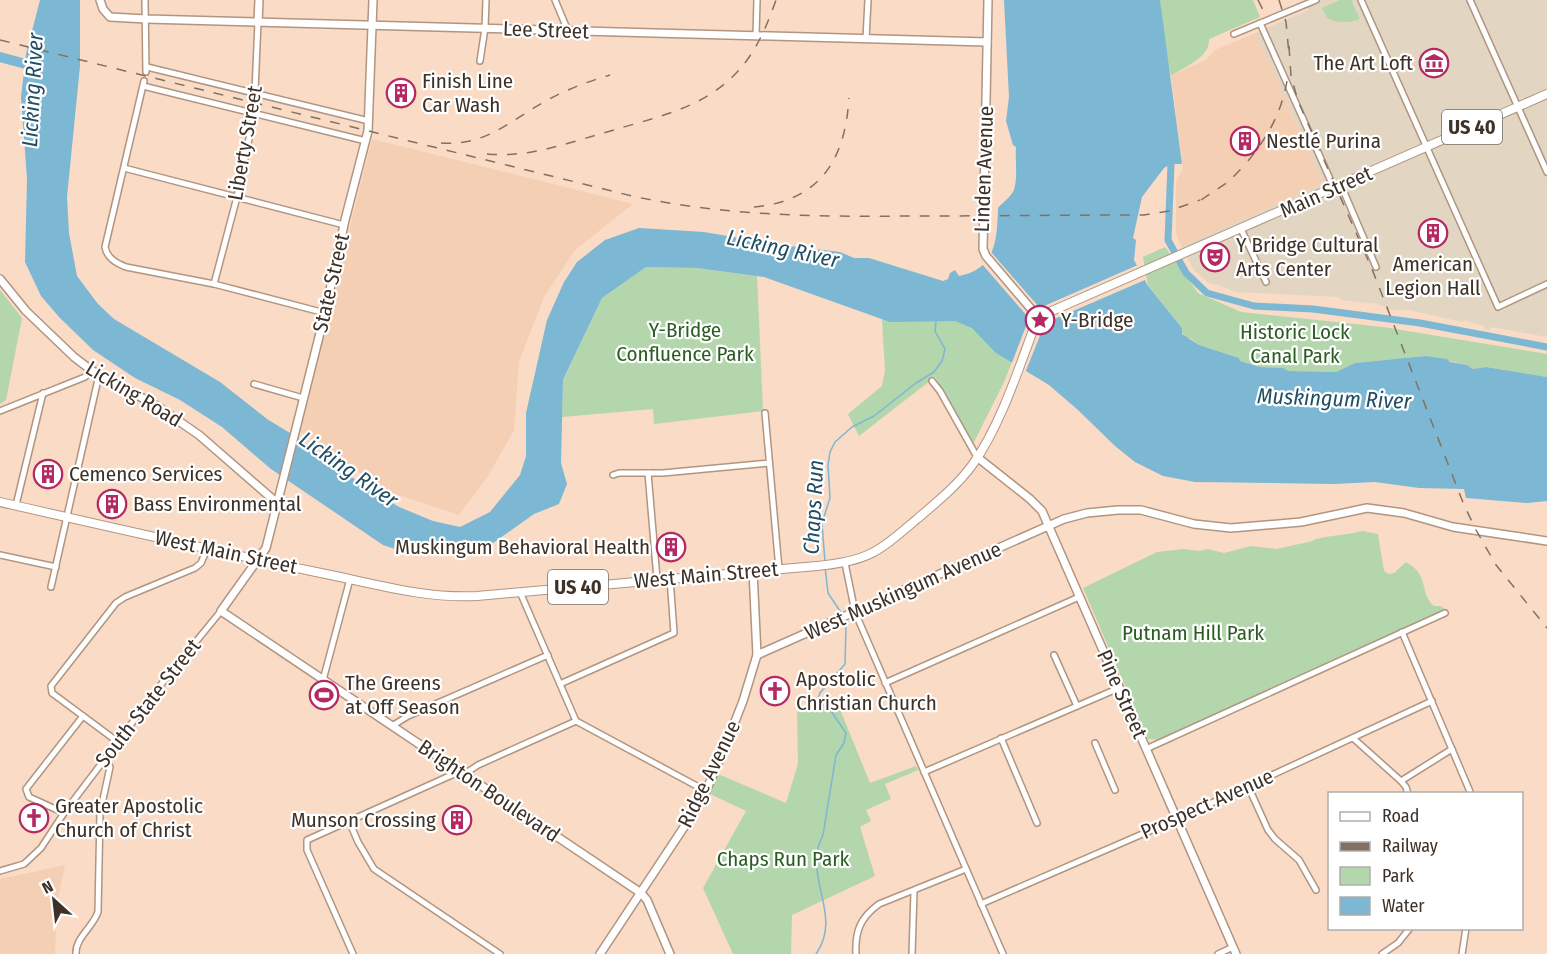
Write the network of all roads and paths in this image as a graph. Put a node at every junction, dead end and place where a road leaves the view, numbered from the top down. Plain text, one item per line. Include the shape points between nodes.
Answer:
1 (100, 0) edge
2 (145, 0) edge
3 (259, 0) edge
4 (373, 0) edge
5 (486, 0) edge
6 (555, 0) edge
7 (757, 0) edge
8 (868, 0) edge
9 (988, 0) edge
10 (1316, 0) edge
11 (1361, 0) edge
12 (1470, 0) edge
13 (146, 19) junction
14 (258, 22) junction
15 (1260, 23) junction
16 (372, 25) junction
17 (485, 28) junction
18 (568, 31) junction
19 (1234, 34) dead end
20 (756, 35) junction
21 (866, 39) junction
22 (987, 42) junction
23 (480, 61) dead end
24 (256, 93) junction
25 (1547, 94) edge
26 (1518, 107) junction
27 (254, 114) junction
28 (369, 121) junction
29 (366, 141) junction
30 (1426, 148) junction
31 (124, 168) junction
32 (1547, 172) edge
33 (1338, 187) junction
34 (237, 197) junction
35 (344, 225) junction
36 (1241, 230) junction
37 (1376, 267) dead end
38 (0, 279) edge
39 (1266, 282) dead end
40 (214, 284) junction
41 (1547, 285) edge
42 (325, 313) junction
43 (1038, 317) junction
44 (91, 370) junction
45 (99, 375) junction
46 (932, 381) dead end
47 (254, 384) dead end
48 (42, 393) junction
49 (303, 398) junction
50 (0, 411) edge
51 (765, 413) dead end
52 (977, 457) junction
53 (770, 463) junction
54 (648, 473) junction
55 (613, 475) dead end
56 (277, 498) junction
57 (0, 502) edge
58 (16, 506) junction
59 (68, 518) junction
60 (1049, 525) junction
61 (1547, 541) edge
62 (207, 549) junction
63 (0, 555) edge
64 (258, 560) junction
65 (845, 563) junction
66 (56, 567) junction
67 (779, 569) junction
68 (753, 571) junction
69 (350, 579) junction
70 (657, 579) junction
71 (670, 579) junction
72 (51, 586) dead end
73 (520, 592) junction
74 (1079, 597) junction
75 (221, 611) junction
76 (851, 614) junction
77 (1445, 614) dead end
78 (1402, 633) junction
79 (548, 655) junction
80 (757, 655) junction
81 (1054, 655) dead end
82 (323, 680) junction
83 (885, 683) junction
84 (560, 684) junction
85 (1119, 688) junction
86 (1432, 701) junction
87 (1077, 706) junction
88 (83, 716) junction
89 (576, 721) junction
90 (392, 726) junction
91 (1002, 738) junction
92 (1353, 738) junction
93 (118, 742) junction
94 (1095, 743) dead end
95 (1146, 749) junction
96 (1452, 749) junction
97 (105, 759) junction
98 (462, 772) junction
99 (924, 772) junction
100 (1401, 782) junction
101 (1248, 786) junction
102 (1115, 790) dead end
103 (706, 791) junction
104 (1407, 792) edge
105 (1470, 792) edge
106 (64, 813) junction
107 (1177, 819) junction
108 (349, 821) junction
109 (1037, 823) dead end
110 (966, 869) junction
111 (0, 871) edge
112 (1316, 890) dead end
113 (914, 892) junction
114 (641, 894) junction
115 (981, 904) junction
116 (1408, 930) edge
117 (1466, 930) edge
118 (1235, 951) edge
119 (76, 954) edge
120 (352, 954) edge
121 (500, 954) edge
122 (600, 954) edge
123 (670, 954) edge
124 (856, 954) edge
125 (912, 954) edge
126 (1003, 954) edge
127 (1218, 954) edge
128 (1382, 954) edge
129 (1462, 954) edge

1 - 13 street, Lee Street via 110,17
2 - 13 street
3 - 14 street, Liberty Street
4 - 16 street, State Street
5 - 17 street
6 - 18 street
7 - 20 street
8 - 21 street
9 - 22 street, Linden Avenue
10 - 15 street
11 - 30 street
12 - 26 street
13 - 14 street, Lee Street
13 - 24 street via 146,70
14 - 16 street, Lee Street
14 - 24 street, Liberty Street
15 - 19 street
15 - 33 street
16 - 17 street, Lee Street
16 - 28 street, State Street
17 - 18 street, Lee Street
17 - 23 street
18 - 20 street, Lee Street
20 - 21 street, Lee Street
21 - 22 street, Lee Street
22 - 43 street, Linden Avenue via 983,249
24 - 27 street, Liberty Street
24 - 28 street
25 - 26 main road, Main Street / US 40
26 - 30 main road, Main Street / US 40
26 - 32 street
27 - 29 street
27 - 31 street via 144,84
27 - 34 street, Liberty Street
28 - 29 street, State Street
29 - 35 street, State Street
30 - 33 main road, Main Street / US 40
30 - 41 street via 1498,307
31 - 34 street
31 - 40 street via 105,247 109,257 126,267
33 - 36 main road, Main Street / US 40
33 - 37 street
34 - 35 street
34 - 40 street, Liberty Street
35 - 42 street, State Street
36 - 39 street
36 - 43 main road, Main Street / US 40
38 - 44 street, Licking Road via 49,334
40 - 42 street
42 - 49 street, State Street
43 - 52 main road, West Main Street / US 40 via 1012,386
44 - 45 street, Licking Road
44 - 48 street via 85,377
45 - 56 street, Licking Road via 157,406 199,435
45 - 59 street
46 - 52 street
47 - 49 street
48 - 50 street
48 - 58 street
49 - 56 street, State Street
51 - 53 street
52 - 60 street, Pine Street via 1037,505
52 - 65 main road, West Main Street / US 40 via 950,490 890,543 869,556
53 - 54 street
53 - 67 street
54 - 55 street
54 - 70 street
56 - 64 street, State Street via 266,548
57 - 58 main road, West Main Street / US 40
58 - 59 main road, West Main Street / US 40
59 - 62 main road, West Main Street / US 40
59 - 66 street
60 - 61 street, West Muskingum Avenue via 1087,513 1141,510 1213,527 1267,526 1367,508 1404,513 1453,527
60 - 74 street, Pine Street
60 - 76 street, West Muskingum Avenue
62 - 64 main road, West Main Street / US 40
62 - 88 street via 195,568 116,603 51,686 52,693
63 - 66 street
64 - 69 main road, West Main Street / US 40
64 - 75 street, South State Street
65 - 67 main road, West Main Street / US 40
65 - 76 street
66 - 72 street
67 - 68 main road, West Main Street / US 40
68 - 71 main road, West Main Street / US 40
68 - 80 street, Ridge Avenue
69 - 73 main road, West Main Street / US 40 via 445,597
69 - 82 street
70 - 71 main road, West Main Street / US 40
70 - 73 main road, West Main Street / US 40
71 - 84 street via 674,633
73 - 79 street
74 - 83 street
74 - 85 street, Pine Street
75 - 82 street, Brighton Boulevard
75 - 93 street, South State Street
76 - 80 street, West Muskingum Avenue
76 - 83 street
77 - 78 street
78 - 86 street
78 - 95 street
79 - 84 street
79 - 90 street
80 - 103 street, Ridge Avenue via 743,701
81 - 87 street
82 - 90 street, Brighton Boulevard
83 - 99 street
84 - 89 street
85 - 87 street
85 - 95 street, Pine Street
86 - 92 street, Prospect Avenue
86 - 96 street
87 - 91 street
88 - 93 street
88 - 106 street via 26,789 29,796
89 - 98 street
89 - 103 street
90 - 98 street, Brighton Boulevard
91 - 99 street
91 - 109 street
92 - 100 street
92 - 101 street, Prospect Avenue
93 - 97 street, South State Street
94 - 102 street
95 - 107 street, Pine Street
96 - 100 street
96 - 105 street
97 - 106 street, South State Street
97 - 119 street via 111,767 100,813 98,912 82,936
98 - 108 street
98 - 114 street, Brighton Boulevard
99 - 110 street
100 - 104 street
101 - 107 street, Prospect Avenue
101 - 112 street via 1268,830 1299,860
103 - 114 street, Ridge Avenue
106 - 111 street, South State Street via 41,848 24,864
107 - 115 street, Prospect Avenue
107 - 118 street, Pine Street
108 - 120 street via 312,836 306,843
108 - 121 street via 374,869
110 - 113 street
110 - 115 street
113 - 124 street via 879,904 862,919 856,932
113 - 125 street
114 - 122 street, Ridge Avenue
114 - 123 street, Brighton Boulevard
115 - 126 street
116 - 128 street
117 - 129 street
118 - 127 street

